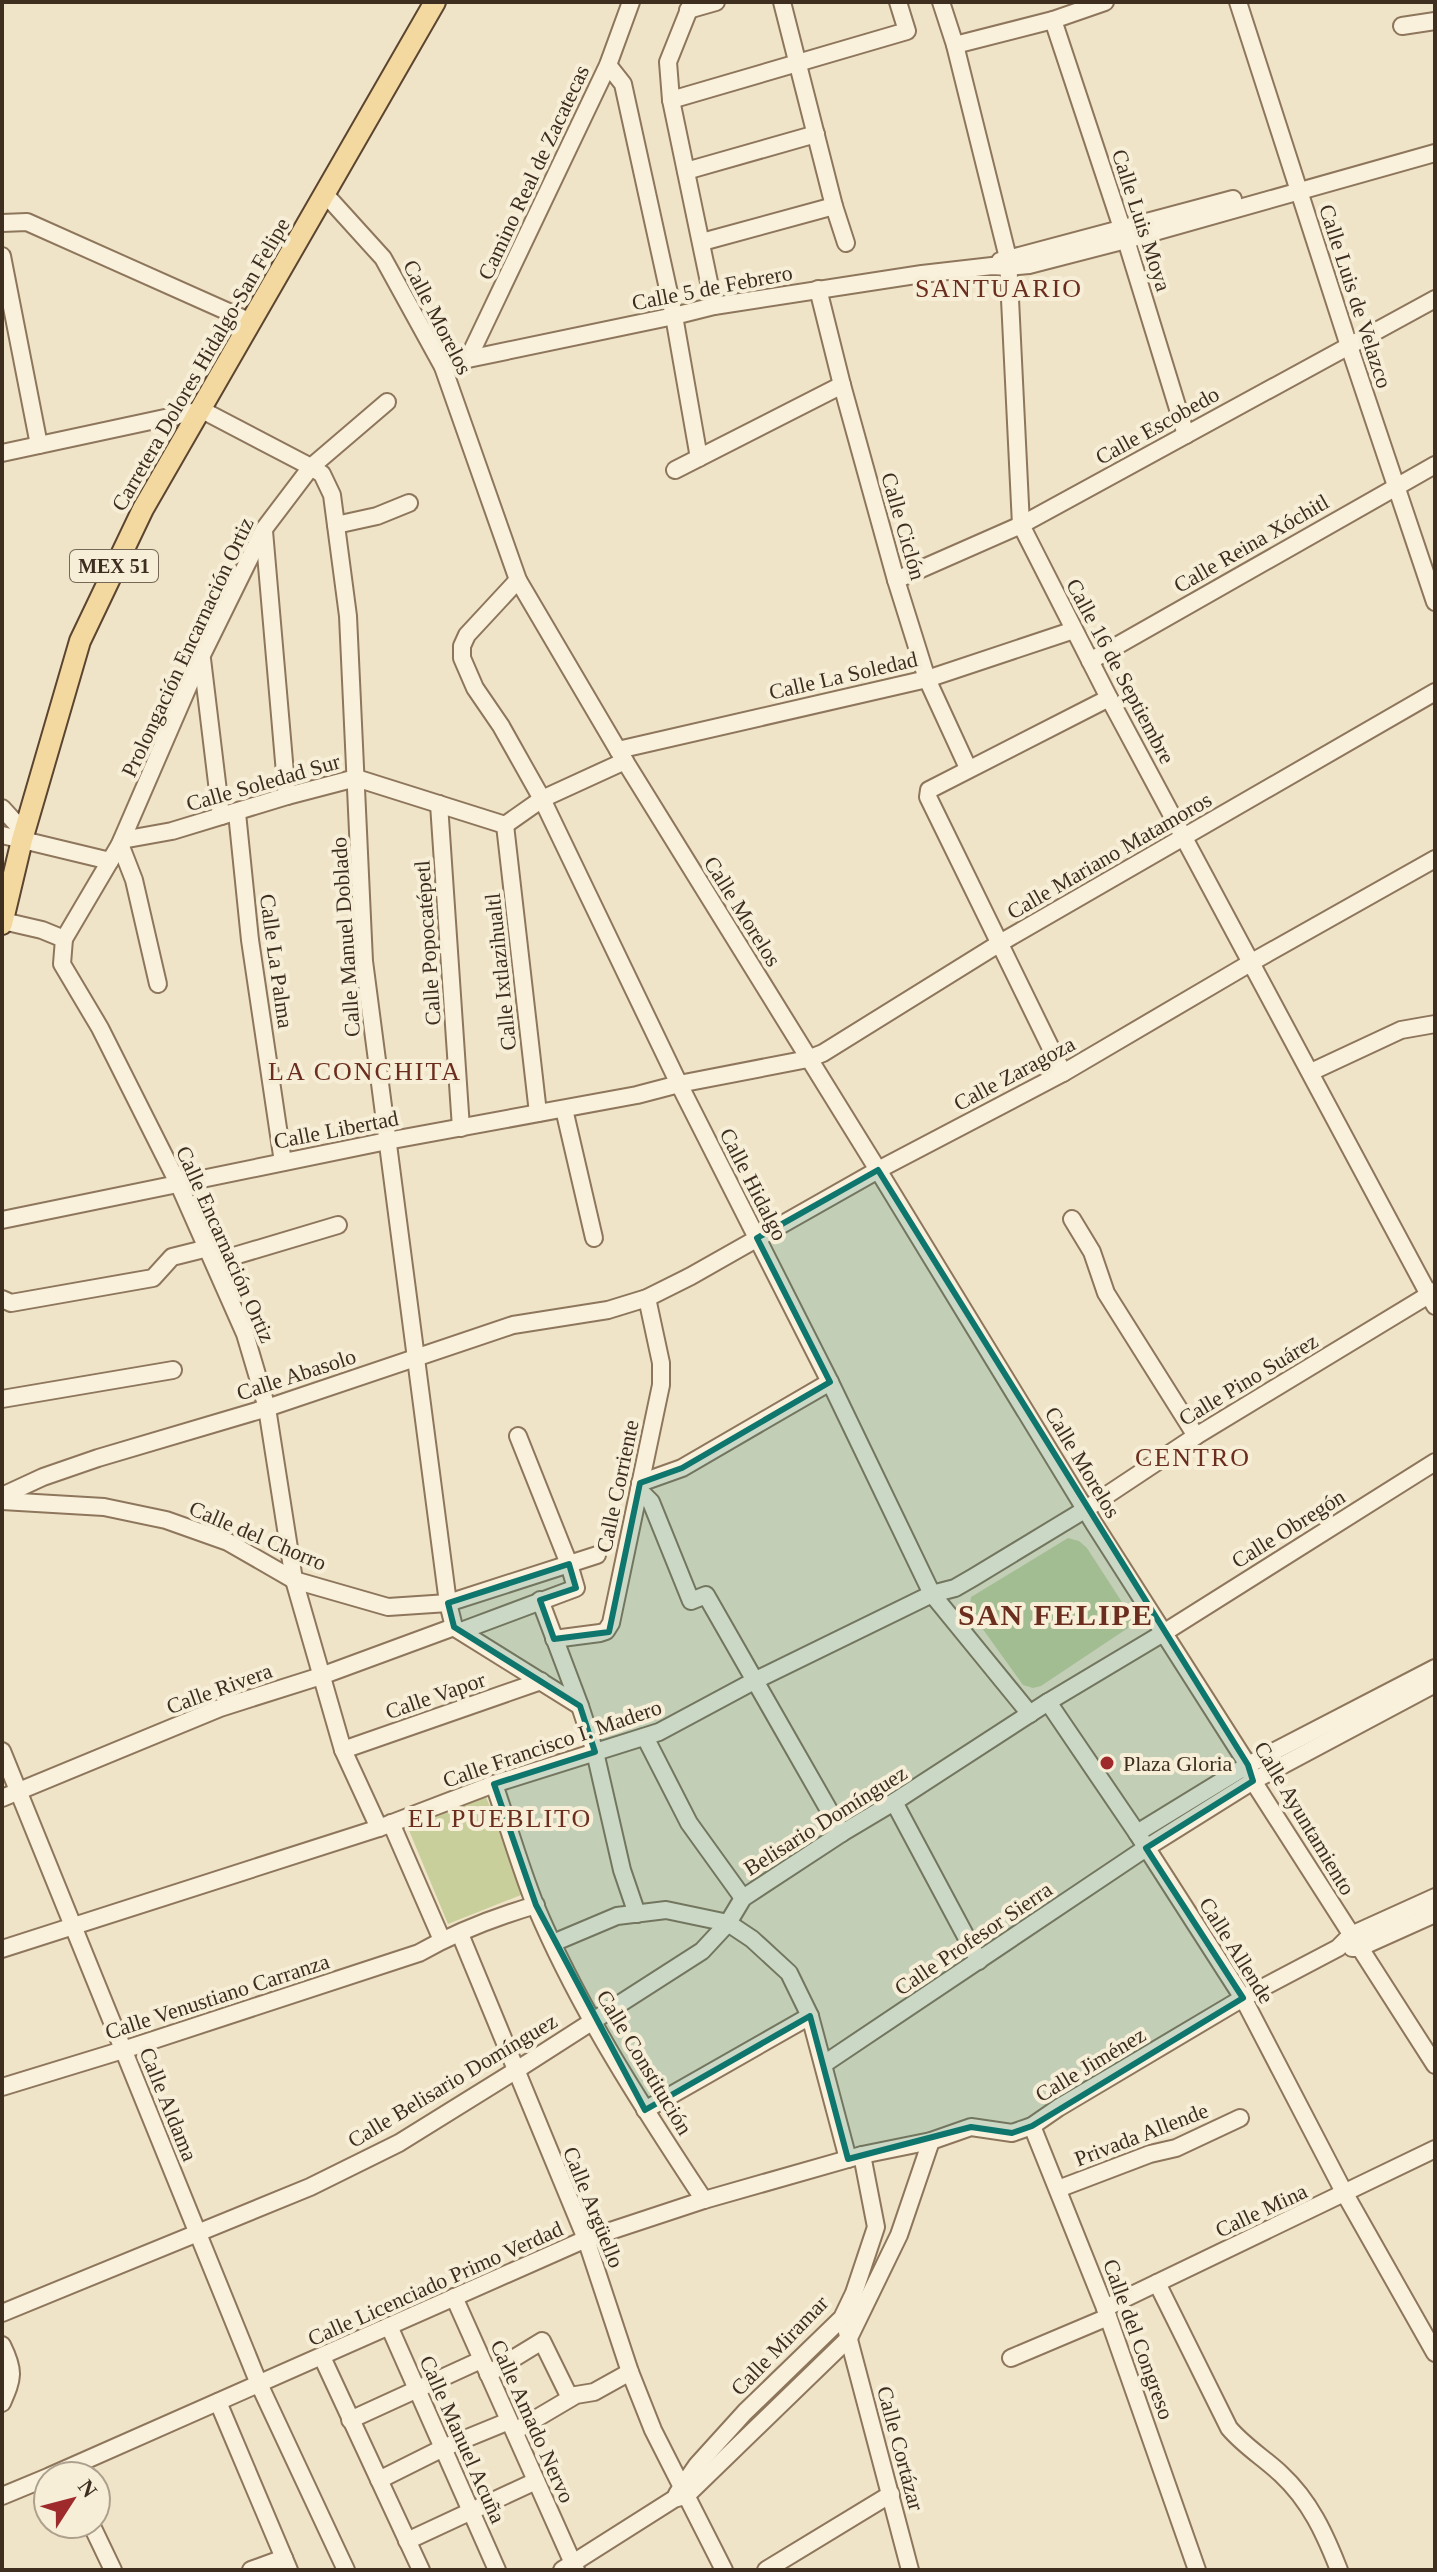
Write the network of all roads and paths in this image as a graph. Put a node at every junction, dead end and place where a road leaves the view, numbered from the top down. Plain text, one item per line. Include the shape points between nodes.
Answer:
1 (435, 2) edge
2 (631, 2) edge
3 (716, 2) edge
4 (782, 2) edge
5 (898, 2) edge
6 (941, 2) edge
7 (1105, 2) edge
8 (1238, 2) edge
9 (690, 6) edge
10 (1070, 8) edge
11 (1053, 20) junction
12 (1435, 21) edge
13 (1402, 26) dead end
14 (955, 45) junction
15 (797, 63) junction
16 (608, 65) junction
17 (671, 100) junction
18 (816, 134) junction
19 (1435, 143) edge
20 (1435, 153) edge
21 (1392, 160) junction
22 (686, 171) junction
23 (1298, 187) junction
24 (325, 194) junction
25 (834, 206) junction
26 (2, 223) edge
27 (1124, 234) junction
28 (702, 242) junction
29 (846, 243) dead end
30 (2, 256) edge
31 (1008, 262) junction
32 (818, 289) junction
33 (1435, 299) edge
34 (714, 306) junction
35 (674, 316) junction
36 (251, 322) junction
37 (1349, 346) junction
38 (468, 359) junction
39 (443, 367) junction
40 (842, 385) junction
41 (387, 402) dead end
42 (202, 410) junction
43 (1186, 435) junction
44 (39, 445) junction
45 (2, 453) edge
46 (699, 458) junction
47 (1435, 465) edge
48 (311, 467) junction
49 (675, 470) dead end
50 (1395, 486) junction
51 (409, 503) dead end
52 (336, 525) junction
53 (1021, 525) junction
54 (264, 529) junction
55 (518, 580) junction
56 (896, 580) junction
57 (1435, 602) edge
58 (1074, 630) junction
59 (201, 657) junction
60 (1090, 661) junction
61 (927, 679) junction
62 (1435, 692) edge
63 (1109, 698) junction
64 (622, 756) junction
65 (968, 768) junction
66 (356, 778) junction
67 (287, 796) junction
68 (540, 801) junction
69 (439, 804) junction
70 (2, 808) edge
71 (229, 814) junction
72 (507, 823) junction
73 (16, 836) edge
74 (1185, 836) junction
75 (121, 842) junction
76 (1435, 859) edge
77 (110, 861) junction
78 (2, 923) edge
79 (64, 939) junction
80 (1000, 943) junction
81 (1252, 962) junction
82 (158, 984) dead end
83 (1435, 1024) edge
84 (808, 1059) junction
85 (1311, 1072) junction
86 (1063, 1073) junction
87 (679, 1084) junction
88 (565, 1108) junction
89 (538, 1113) junction
90 (461, 1128) junction
91 (387, 1141) junction
92 (283, 1162) junction
93 (878, 1170) junction
94 (179, 1185) junction
95 (1072, 1219) dead end
96 (2, 1220) edge
97 (338, 1225) dead end
98 (594, 1238) dead end
99 (757, 1238) junction
100 (211, 1255) junction
101 (1433, 1297) edge
102 (2, 1299) edge
103 (643, 1299) junction
104 (608, 1310) joint
105 (415, 1357) junction
106 (173, 1370) dead end
107 (830, 1382) junction
108 (2, 1399) edge
109 (267, 1408) junction
110 (518, 1436) dead end
111 (1196, 1436) junction
112 (1435, 1462) edge
113 (640, 1487) junction
114 (2, 1499) edge
115 (1086, 1509) junction
116 (597, 1555) dead end
117 (569, 1564) junction
118 (294, 1580) junction
119 (576, 1588) joint
120 (932, 1594) junction
121 (540, 1600) junction
122 (448, 1603) junction
123 (458, 1629) junction
124 (1165, 1632) junction
125 (554, 1639) junction
126 (1435, 1668) edge
127 (321, 1676) junction
128 (541, 1681) junction
129 (754, 1681) junction
130 (1435, 1684) edge
131 (1390, 1699) junction
132 (1048, 1702) junction
133 (580, 1706) junction
134 (1030, 1714) junction
135 (645, 1737) junction
136 (343, 1750) junction
137 (2, 1751) edge
138 (595, 1752) junction
139 (1250, 1773) junction
140 (494, 1784) junction
141 (19, 1792) junction
142 (2, 1798) edge
143 (894, 1802) junction
144 (385, 1826) junction
145 (842, 1833) junction
146 (1142, 1840) junction
147 (1435, 1897) edge
148 (743, 1898) junction
149 (536, 1905) junction
150 (637, 1914) junction
151 (1435, 1914) edge
152 (728, 1923) junction
153 (74, 1925) junction
154 (460, 1934) junction
155 (442, 1940) junction
156 (1355, 1941) junction
157 (553, 1943) junction
158 (2, 1949) edge
159 (979, 1961) junction
160 (1243, 1998) junction
161 (810, 2016) junction
162 (593, 2020) junction
163 (123, 2050) junction
164 (824, 2064) junction
165 (1435, 2065) edge
166 (515, 2071) junction
167 (2, 2087) edge
168 (645, 2110) junction
169 (1240, 2118) dead end
170 (1032, 2126) junction
171 (931, 2141) junction
172 (1435, 2149) edge
173 (855, 2157) junction
174 (1058, 2189) junction
175 (1345, 2194) junction
176 (704, 2200) junction
177 (198, 2233) junction
178 (586, 2239) junction
179 (1157, 2283) junction
180 (454, 2297) junction
181 (1106, 2312) junction
182 (2, 2313) edge
183 (842, 2318) junction
184 (389, 2326) junction
185 (849, 2338) junction
186 (2, 2345) edge
187 (1435, 2353) edge
188 (322, 2357) junction
189 (1011, 2358) dead end
190 (484, 2367) junction
191 (630, 2372) junction
192 (259, 2384) junction
193 (417, 2389) junction
194 (570, 2398) junction
195 (218, 2402) junction
196 (2, 2403) edge
197 (350, 2420) junction
198 (512, 2426) junction
199 (443, 2448) junction
200 (91, 2460) edge
201 (379, 2480) junction
202 (536, 2481) junction
203 (32, 2485) edge
204 (681, 2493) junction
205 (891, 2494) junction
206 (2, 2496) edge
207 (470, 2510) junction
208 (99, 2540) edge
209 (407, 2541) junction
210 (287, 2564) edge
211 (570, 2568) edge
212 (113, 2570) edge
213 (251, 2570) edge
214 (346, 2570) edge
215 (421, 2570) edge
216 (497, 2570) edge
217 (724, 2570) edge
218 (766, 2570) edge
219 (910, 2570) edge
220 (1197, 2570) edge
221 (1339, 2570) edge

1 - 24 main road, MEX 51
2 - 16 street, Camino Real de Zacatecas
3 - 9 street
4 - 15 street
5 - 15 street via 907,31
6 - 14 street, Calle 16 de Septiembre
7 - 10 street
8 - 23 street, Calle Luis de Velazco
9 - 17 street via 668,62
10 - 11 street
11 - 14 street
11 - 27 street, Calle Luis Moya
12 - 13 street
14 - 31 street, Calle 16 de Septiembre
15 - 17 street
15 - 18 street
16 - 35 street via 623,84
16 - 38 street, Camino Real de Zacatecas
17 - 22 street
18 - 22 street
18 - 25 street
19 - 21 street, Calle 5 de Febrero
20 - 21 street, Calle 5 de Febrero
21 - 23 street, Calle 5 de Febrero
22 - 28 street
23 - 27 street, Calle 5 de Febrero
23 - 37 street, Calle Luis de Velazco
24 - 36 main road, Carretera Dolores Hidalgo-San Felipe / MEX 51
24 - 39 street, Calle Morelos via 383,258
25 - 28 street
25 - 29 street
26 - 36 street via 27,222
27 - 31 street, Calle 5 de Febrero via 1029,265
27 - 43 street, Calle Luis Moya
28 - 34 street
30 - 44 street
31 - 32 street, Calle 5 de Febrero
31 - 53 street, Calle 16 de Septiembre
32 - 34 street, Calle 5 de Febrero
32 - 40 street, Calle Ciclón
33 - 37 street, Calle Escobedo
34 - 35 street, Calle 5 de Febrero
35 - 38 street, Calle 5 de Febrero
35 - 46 street
36 - 42 main road, Carretera Dolores Hidalgo-San Felipe / MEX 51
37 - 43 street, Calle Escobedo
37 - 50 street, Calle Luis de Velazco
38 - 39 street, Calle 5 de Febrero
39 - 55 street, Calle Morelos
40 - 46 street
40 - 56 street, Calle Ciclón
41 - 48 street, Prolongación Encarnación Ortiz
42 - 44 street
42 - 48 street, Calle Manuel Doblado
42 - 73 main road, Carretera Dolores Hidalgo-San Felipe / MEX 51 via 143,509 80,641
43 - 53 street, Calle Escobedo
44 - 45 street
46 - 49 street
47 - 50 street, Calle Reina Xóchitl
48 - 52 street, Calle Manuel Doblado via 322,474 332,495
48 - 54 street, Prolongación Encarnación Ortiz
50 - 57 street, Calle Luis de Velazco
50 - 60 street, Calle Reina Xóchitl
51 - 52 street
52 - 66 street, Calle Manuel Doblado via 348,616
53 - 56 street, Calle Escobedo
53 - 58 street, Calle 16 de Septiembre
54 - 59 street, Prolongación Encarnación Ortiz
54 - 67 street
55 - 64 street, Calle Morelos
55 - 68 street, Calle Hidalgo via 467,635 462,658
56 - 61 street, Calle Ciclón
58 - 60 street, Calle 16 de Septiembre
58 - 61 street, Calle La Soledad
59 - 71 street, Calle La Palma
59 - 75 street, Prolongación Encarnación Ortiz
60 - 63 street, Calle 16 de Septiembre
61 - 64 street, Calle La Soledad
61 - 65 street, Calle Ciclón
62 - 74 street, Calle Mariano Matamoros
63 - 65 street
63 - 74 street, Calle 16 de Septiembre
64 - 68 street, Calle La Soledad
64 - 84 street, Calle Morelos
65 - 80 street via 929,790 928,797
66 - 67 street, Calle Soledad Sur
66 - 69 street, Calle Soledad Sur
66 - 91 street, Calle Manuel Doblado via 364,961
67 - 71 street, Calle Soledad Sur
68 - 72 street, Calle La Soledad
68 - 87 street, Calle Hidalgo
69 - 72 street, Calle Soledad Sur
69 - 90 street, Calle Popocatépetl
70 - 73 street
71 - 75 street, Calle Soledad Sur
71 - 92 street, Calle La Palma
72 - 89 street, Calle Ixtlazihualtl
73 - 77 street
73 - 78 main road, Carretera Dolores Hidalgo-San Felipe / MEX 51
74 - 80 street, Calle Mariano Matamoros
74 - 81 street, Calle 16 de Septiembre
75 - 77 street, Prolongación Encarnación Ortiz
75 - 82 street
76 - 81 street, Calle Zaragoza
77 - 79 street, Prolongación Encarnación Ortiz
78 - 79 street
79 - 94 street, Calle Encarnación Ortiz via 62,964
80 - 84 street, Calle Mariano Matamoros
80 - 86 street
81 - 85 street, Calle 16 de Septiembre
81 - 86 street, Calle Zaragoza
83 - 85 street via 1401,1030
84 - 87 street, Calle Mariano Matamoros
84 - 93 street, Calle Morelos
85 - 101 street, Calle 16 de Septiembre
86 - 93 street, Calle Zaragoza
87 - 88 street, Calle Libertad
87 - 99 street, Calle Hidalgo
88 - 89 street, Calle Libertad
88 - 98 street
89 - 90 street, Calle Libertad
90 - 91 street, Calle Libertad
91 - 92 street, Calle Libertad
91 - 105 street, Calle Manuel Doblado
92 - 94 street, Calle Libertad
93 - 99 street, Calle Zaragoza
93 - 115 street, Calle Morelos
94 - 96 street, Calle Libertad
94 - 100 street, Calle Encarnación Ortiz
95 - 111 street via 1092,1252 1106,1293
97 - 100 street
99 - 103 street, Calle Zaragoza
99 - 107 street, Calle Hidalgo
100 - 102 street via 172,1257 153,1278 11,1303
100 - 109 street, Calle Encarnación Ortiz via 245,1334
101 - 111 street, Calle Pino Suárez
103 - 104 street, Calle Zaragoza
103 - 113 street, Calle Corriente via 661,1363 661,1385
104 - 105 street, Calle Abasolo via 513,1325
105 - 109 street, Calle Abasolo
105 - 122 street, Calle Manuel Doblado
106 - 108 street
107 - 113 street
107 - 120 street, Calle Hidalgo
109 - 114 street, Calle Abasolo via 98,1458 43,1477
109 - 118 street, Calle Encarnación Ortiz
110 - 117 street, Calle Corriente
111 - 115 street, Calle Pino Suárez
112 - 124 street, Calle Obregón
113 - 125 street, Calle Corriente via 611,1623 600,1633
113 - 129 street via 691,1601 706,1595
114 - 118 street, Calle del Chorro via 104,1507 166,1520 228,1542
115 - 120 street, Calle Francisco I. Madero via 955,1588
115 - 124 street, Calle Morelos
116 - 117 street, Calle del Chorro
117 - 119 street, Calle Corriente
117 - 122 street, Calle del Chorro
118 - 122 street, Calle del Chorro via 388,1607
118 - 127 street, Calle Encarnación Ortiz
119 - 121 street, Calle Rivera
120 - 129 street, Calle Francisco I. Madero
120 - 134 street, Calle Hidalgo
121 - 123 street, Calle Rivera
121 - 125 street
122 - 123 street, Calle Manuel Doblado
123 - 127 street, Calle Rivera
123 - 128 street
124 - 132 street
124 - 139 street, Calle Ayuntamiento
125 - 133 street
126 - 131 street
127 - 136 street, Calle Encarnación Ortiz
127 - 141 street, Calle Rivera via 220,1708
128 - 133 street
128 - 136 street, Calle Vapor
129 - 135 street, Calle Francisco I. Madero
129 - 145 street
130 - 131 street
131 - 139 street, Calle Profesor Sierra
132 - 134 street, Belisario Domínguez
132 - 146 street, Calle Allende
133 - 138 street
134 - 143 street, Belisario Domínguez
135 - 138 street, Calle Francisco I. Madero
135 - 148 street, Belisario Domínguez via 689,1823
136 - 144 street, Calle Encarnación Ortiz
137 - 141 street, Calle Aldama
138 - 140 street, Calle Francisco I. Madero
138 - 150 street
139 - 146 street, Calle Profesor Sierra
139 - 156 street, Calle Ayuntamiento
140 - 144 street, Calle Francisco I. Madero
140 - 149 street, Calle Constitución
141 - 142 street, Calle Rivera
141 - 153 street, Calle Aldama
143 - 145 street, Belisario Domínguez
143 - 159 street
144 - 153 street, Calle Francisco I. Madero
144 - 155 street, Calle Encarnación Ortiz
145 - 148 street, Belisario Domínguez
146 - 159 street, Calle Profesor Sierra
146 - 160 street, Calle Allende
147 - 156 street, Calle Jiménez
148 - 152 street, Calle Belisario Domínguez
149 - 154 street, Calle Venustiano Carranza
149 - 157 street, Calle Constitución
150 - 152 street via 666,1910
150 - 157 street via 617,1916
151 - 156 street, Calle Jiménez
152 - 161 street, Calle Miramar via 789,1973
152 - 162 street, Calle Belisario Domínguez via 702,1951
153 - 158 street, Calle Francisco I. Madero
153 - 163 street, Calle Aldama
154 - 155 street, Calle Venustiano Carranza
154 - 166 street, Calle Argüello
155 - 163 street, Calle Venustiano Carranza via 419,1953
156 - 160 street, Calle Jiménez
156 - 165 street, Calle Ayuntamiento
157 - 162 street, Calle Constitución
159 - 164 street, Calle Profesor Sierra
160 - 170 street, Calle Jiménez
160 - 175 street, Calle Allende
161 - 164 street, Calle Miramar
161 - 168 street
162 - 166 street, Calle Belisario Domínguez
162 - 168 street, Calle Constitución
163 - 167 street, Calle Venustiano Carranza
163 - 177 street, Calle Aldama
164 - 173 street, Calle Miramar
166 - 177 street, Calle Belisario Domínguez via 399,2143
166 - 178 street, Calle Argüello
168 - 176 street, Calle Constitución
169 - 174 street, Privada Allende via 1176,2148
170 - 171 street, Calle Jiménez via 1012,2133 971,2127
170 - 174 street, Calle del Congreso
171 - 173 street, Calle Jiménez
171 - 185 street via 899,2235
172 - 175 street, Calle Mina
173 - 176 street, Calle Licenciado Primo Verdad
173 - 183 street, Calle Miramar via 876,2227
174 - 181 street, Calle del Congreso
175 - 179 street, Calle Mina
175 - 187 street, Calle Allende
176 - 178 street, Calle Licenciado Primo Verdad
177 - 182 street, Calle Belisario Domínguez
177 - 192 street, Calle Aldama
178 - 180 street, Calle Licenciado Primo Verdad
178 - 191 street, Calle Argüello
179 - 181 street, Calle Mina
179 - 221 street via 1229,2428 1304,2500
180 - 184 street, Calle Licenciado Primo Verdad
180 - 190 street, Calle Amado Nervo
181 - 189 street, Calle Mina
181 - 220 street, Calle del Congreso
183 - 185 street, Calle Cortázar
183 - 204 street, Calle Miramar via 745,2412
184 - 188 street, Calle Licenciado Primo Verdad
184 - 193 street, Calle Manuel Acuña
185 - 204 street, Calle Miramar
185 - 205 street, Calle Cortázar
186 - 196 street via 12,2371
188 - 192 street, Calle Licenciado Primo Verdad
188 - 197 street
190 - 193 street
190 - 194 street via 542,2341
190 - 198 street, Calle Amado Nervo
191 - 194 street via 594,2392
191 - 204 street, Calle Argüello
192 - 195 street, Calle Licenciado Primo Verdad
192 - 214 street, Calle Aldama
193 - 197 street
193 - 199 street, Calle Manuel Acuña
194 - 198 street
195 - 200 street, Calle Licenciado Primo Verdad
195 - 210 street
197 - 201 street
198 - 199 street
198 - 202 street, Calle Amado Nervo
199 - 201 street
199 - 207 street, Calle Manuel Acuña
201 - 209 street
202 - 207 street
202 - 211 street, Calle Amado Nervo
203 - 206 street, Calle Licenciado Primo Verdad
204 - 211 street, Calle Miramar
204 - 217 street, Calle Argüello
205 - 218 street
205 - 219 street, Calle Cortázar
207 - 209 street
207 - 216 street, Calle Manuel Acuña
208 - 212 street
209 - 215 street
210 - 213 street

